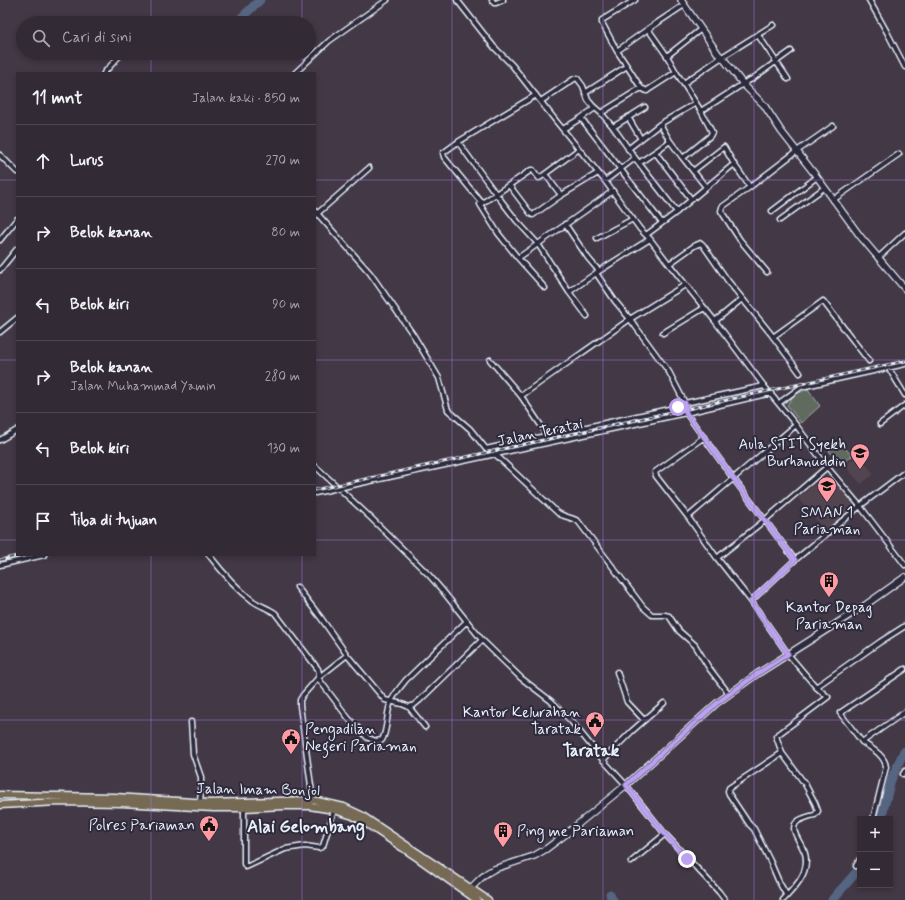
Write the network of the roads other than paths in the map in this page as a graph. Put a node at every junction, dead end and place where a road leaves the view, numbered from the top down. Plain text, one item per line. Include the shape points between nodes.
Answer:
1 (387, 0) edge
2 (457, 0) edge
3 (492, 0) edge
4 (503, 0) edge
5 (634, 0) edge
6 (681, 0) edge
7 (869, 0) edge
8 (684, 5) junction
9 (773, 25) dead end
10 (648, 28) junction
11 (701, 29) junction
12 (758, 34) junction
13 (617, 51) junction
14 (791, 51) dead end
15 (316, 53) edge
16 (668, 56) junction
17 (722, 57) junction
18 (116, 60) edge
19 (309, 60) edge
20 (776, 61) junction
21 (627, 66) junction
22 (905, 67) edge
23 (105, 72) edge
24 (296, 72) edge
25 (676, 72) junction
26 (788, 79) dead end
27 (684, 83) junction
28 (743, 84) junction
29 (641, 88) junction
30 (585, 93) junction
31 (536, 95) junction
32 (541, 101) junction
33 (696, 103) junction
34 (644, 107) dead end
35 (595, 108) junction
36 (701, 111) junction
37 (601, 113) junction
38 (581, 118) junction
39 (628, 118) junction
40 (660, 124) junction
41 (833, 126) dead end
42 (613, 128) junction
43 (563, 129) junction
44 (641, 139) junction
45 (670, 141) junction
46 (458, 142) junction
47 (579, 149) junction
48 (628, 149) junction
49 (797, 151) junction
50 (655, 152) junction
51 (899, 154) dead end
52 (0, 155) edge
53 (634, 158) junction
54 (683, 158) junction
55 (639, 164) junction
56 (734, 164) junction
57 (16, 165) edge
58 (13, 168) junction
59 (370, 168) dead end
60 (621, 169) junction
61 (16, 171) edge
62 (694, 171) junction
63 (598, 173) junction
64 (545, 174) junction
65 (817, 177) junction
66 (605, 181) junction
67 (509, 185) junction
68 (706, 187) junction
69 (750, 187) junction
70 (824, 188) junction
71 (613, 191) junction
72 (496, 194) junction
73 (561, 195) junction
74 (691, 199) junction
75 (833, 200) junction
76 (482, 203) junction
77 (772, 211) dead end
78 (316, 212) edge
79 (677, 212) junction
80 (16, 219) edge
81 (633, 219) junction
82 (780, 220) dead end
83 (662, 223) junction
84 (565, 224) junction
85 (905, 233) edge
86 (646, 235) junction
87 (597, 238) dead end
88 (650, 239) junction
89 (0, 240) edge
90 (538, 244) junction
91 (16, 250) edge
92 (518, 258) junction
93 (878, 258) junction
94 (669, 264) junction
95 (0, 270) edge
96 (598, 272) junction
97 (767, 272) dead end
98 (685, 285) junction
99 (545, 288) dead end
100 (905, 289) edge
101 (569, 292) junction
102 (742, 298) junction
103 (704, 308) junction
104 (587, 316) dead end
105 (16, 319) edge
106 (630, 319) junction
107 (715, 321) junction
108 (0, 332) edge
109 (663, 333) dead end
110 (773, 338) junction
111 (490, 360) dead end
112 (869, 361) dead end
113 (905, 364) edge
114 (888, 367) junction
115 (800, 373) dead end
116 (764, 386) junction
117 (771, 393) junction
118 (905, 395) edge
119 (521, 396) junction
120 (685, 403) junction
121 (779, 403) junction
122 (905, 405) edge
123 (686, 413) junction
124 (880, 424) dead end
125 (796, 425) junction
126 (16, 431) edge
127 (548, 436) junction
128 (704, 437) junction
129 (0, 440) edge
130 (495, 454) junction
131 (316, 467) edge
132 (827, 467) junction
133 (905, 472) edge
134 (733, 478) junction
135 (338, 488) junction
136 (316, 493) edge
137 (860, 506) junction
138 (688, 517) junction
139 (765, 520) junction
140 (40, 556) edge
141 (210, 556) edge
142 (717, 558) junction
143 (795, 560) junction
144 (0, 565) edge
145 (905, 565) edge
146 (905, 577) edge
147 (297, 587) dead end
148 (751, 601) junction
149 (467, 621) junction
150 (905, 626) edge
151 (482, 640) junction
152 (788, 654) junction
153 (346, 655) junction
154 (905, 669) edge
155 (617, 672) dead end
156 (318, 678) junction
157 (816, 687) junction
158 (729, 694) junction
159 (391, 701) junction
160 (664, 703) dead end
161 (409, 707) junction
162 (905, 712) edge
163 (644, 720) junction
164 (191, 722) dead end
165 (425, 726) dead end
166 (862, 742) junction
167 (782, 754) junction
168 (604, 760) junction
169 (626, 785) junction
170 (0, 795) edge
171 (59, 799) junction
172 (313, 800) junction
173 (200, 802) junction
174 (172, 803) junction
175 (283, 804) junction
176 (0, 805) edge
177 (244, 808) junction
178 (334, 810) junction
179 (874, 816) edge
180 (665, 834) junction
181 (388, 836) junction
182 (631, 862) dead end
183 (469, 894) edge
184 (787, 896) junction
185 (477, 900) edge
186 (488, 900) edge
187 (725, 900) edge
188 (783, 900) edge

1 - 15 street
2 - 31 street
3 - 4 street via 496,3
5 - 13 street via 602,20
6 - 8 street
7 - 22 street
8 - 10 street
8 - 11 street
9 - 12 street
10 - 13 street
10 - 16 street
11 - 16 street
11 - 17 street
12 - 17 street
12 - 20 street
13 - 21 street
14 - 20 street
16 - 25 street
17 - 27 street
17 - 28 street
18 - 23 street
19 - 24 street
20 - 26 street
20 - 28 street
21 - 29 street
21 - 30 street
25 - 27 street
25 - 29 street via 647,91
27 - 33 street
28 - 36 street
28 - 49 street via 764,105
29 - 37 street
30 - 32 street via 577,78
30 - 35 street
31 - 32 street
31 - 46 street
32 - 43 street
33 - 36 street
33 - 40 street
34 - 39 street
35 - 37 street
35 - 38 street
36 - 54 street via 712,130 711,135
37 - 42 street
38 - 43 street
38 - 60 street
39 - 42 street
39 - 44 street
40 - 44 street
40 - 45 street
41 - 49 street
42 - 48 street
43 - 47 street
44 - 48 street
45 - 50 street
45 - 54 street
46 - 72 street
46 - 76 street via 443,155
47 - 63 street
47 - 64 street
48 - 53 street
49 - 65 street
49 - 69 street
50 - 55 street
50 - 74 street
51 - 75 street
52 - 58 street
53 - 55 street
53 - 60 street
54 - 62 street
55 - 79 street
56 - 62 street via 724,147
56 - 68 street
56 - 69 street
57 - 58 street
58 - 61 street
59 - 78 street
60 - 66 street
60 - 83 street
62 - 68 street
63 - 66 street
63 - 73 street
64 - 67 street via 539,178 531,170
64 - 73 street
65 - 70 street
65 - 77 street
66 - 71 street
67 - 72 street
67 - 73 street via 533,215
68 - 74 street
69 - 97 street via 722,207 721,211 740,240
70 - 75 street
70 - 82 street
71 - 81 street
71 - 84 street
72 - 76 street
72 - 90 street
74 - 79 street
75 - 93 street
76 - 92 street via 481,206 498,233
78 - 127 street via 370,273 414,336 439,378 448,410 470,429 486,449
79 - 83 street
80 - 89 street
81 - 86 street
81 - 87 street
83 - 86 street
84 - 90 street
84 - 96 street
85 - 93 street
86 - 88 street
88 - 94 street
88 - 96 street
90 - 92 street
90 - 101 street
91 - 95 street
92 - 99 street
93 - 100 street
94 - 98 street
94 - 102 street via 701,243
96 - 101 street
96 - 106 street
98 - 103 street
98 - 106 street
101 - 104 street
102 - 107 street
102 - 110 street
103 - 107 street
103 - 109 street
105 - 108 street
106 - 119 street
106 - 120 street via 669,372
107 - 116 street
110 - 112 street via 823,301
110 - 115 street
111 - 119 street
113 - 114 street
114 - 118 street
114 - 121 street via 801,387
116 - 117 street
116 - 120 street
117 - 121 street
117 - 123 street, Jalan Teratai
119 - 127 street
120 - 123 street
120 - 127 street via 678,407
121 - 125 street
122 - 124 street
123 - 128 street
123 - 130 street, Jalan Teratai
125 - 132 street
125 - 134 street
126 - 129 street
128 - 134 street
128 - 138 street via 655,472
130 - 135 street, Jalan Teratai
130 - 158 street via 558,513 578,521 643,607 652,615 669,616 679,631 695,645
131 - 135 street
132 - 137 street
132 - 139 street
133 - 137 street
134 - 138 street
134 - 139 street
135 - 136 street, Jalan Teratai
135 - 149 street via 429,575
137 - 143 street
137 - 145 street
138 - 142 street
139 - 142 street
139 - 143 street
140 - 144 street
141 - 156 street via 237,588 275,614 315,664 319,673
142 - 148 street
143 - 148 street
146 - 152 street
147 - 153 street
148 - 152 street
149 - 151 street
149 - 159 street via 406,680
150 - 157 street
151 - 161 street via 420,700
151 - 168 street via 521,678 551,701
152 - 157 street
152 - 158 street
153 - 156 street
153 - 159 street via 386,700
154 - 166 street via 840,713
155 - 163 street via 627,702
156 - 159 street via 349,719 368,738 376,741 382,740 384,736
156 - 172 street via 300,700
157 - 167 street via 828,697 777,736
158 - 169 street
159 - 161 street
160 - 163 street
161 - 165 street
162 - 166 street
163 - 168 street
164 - 173 street via 193,754 201,777
166 - 179 street via 886,762
167 - 184 street via 805,784 818,811 815,815 795,823 794,829 806,863 802,876
167 - 184 street via 728,791 754,829
168 - 169 street
169 - 180 street
169 - 183 street via 538,854 487,873
170 - 171 main road, Jalan Imam Bonjol
171 - 174 main road, Jalan Imam Bonjol
171 - 176 main road, Jalan Imam Bonjol
172 - 175 main road, Jalan Imam Bonjol
172 - 181 main road, Jalan Imam Bonjol via 332,803 353,811
173 - 174 main road, Jalan Imam Bonjol
173 - 175 main road, Jalan Imam Bonjol
174 - 177 main road, Jalan Imam Bonjol via 213,808
175 - 177 main road, Jalan Imam Bonjol
175 - 178 main road, Jalan Imam Bonjol
177 - 178 street via 246,868 285,849 322,847
178 - 181 main road, Jalan Imam Bonjol via 352,816
180 - 182 street
180 - 187 street
181 - 183 main road, Jalan Imam Bonjol
183 - 185 main road, Jalan Imam Bonjol
183 - 186 main road, Jalan Imam Bonjol
184 - 188 street

